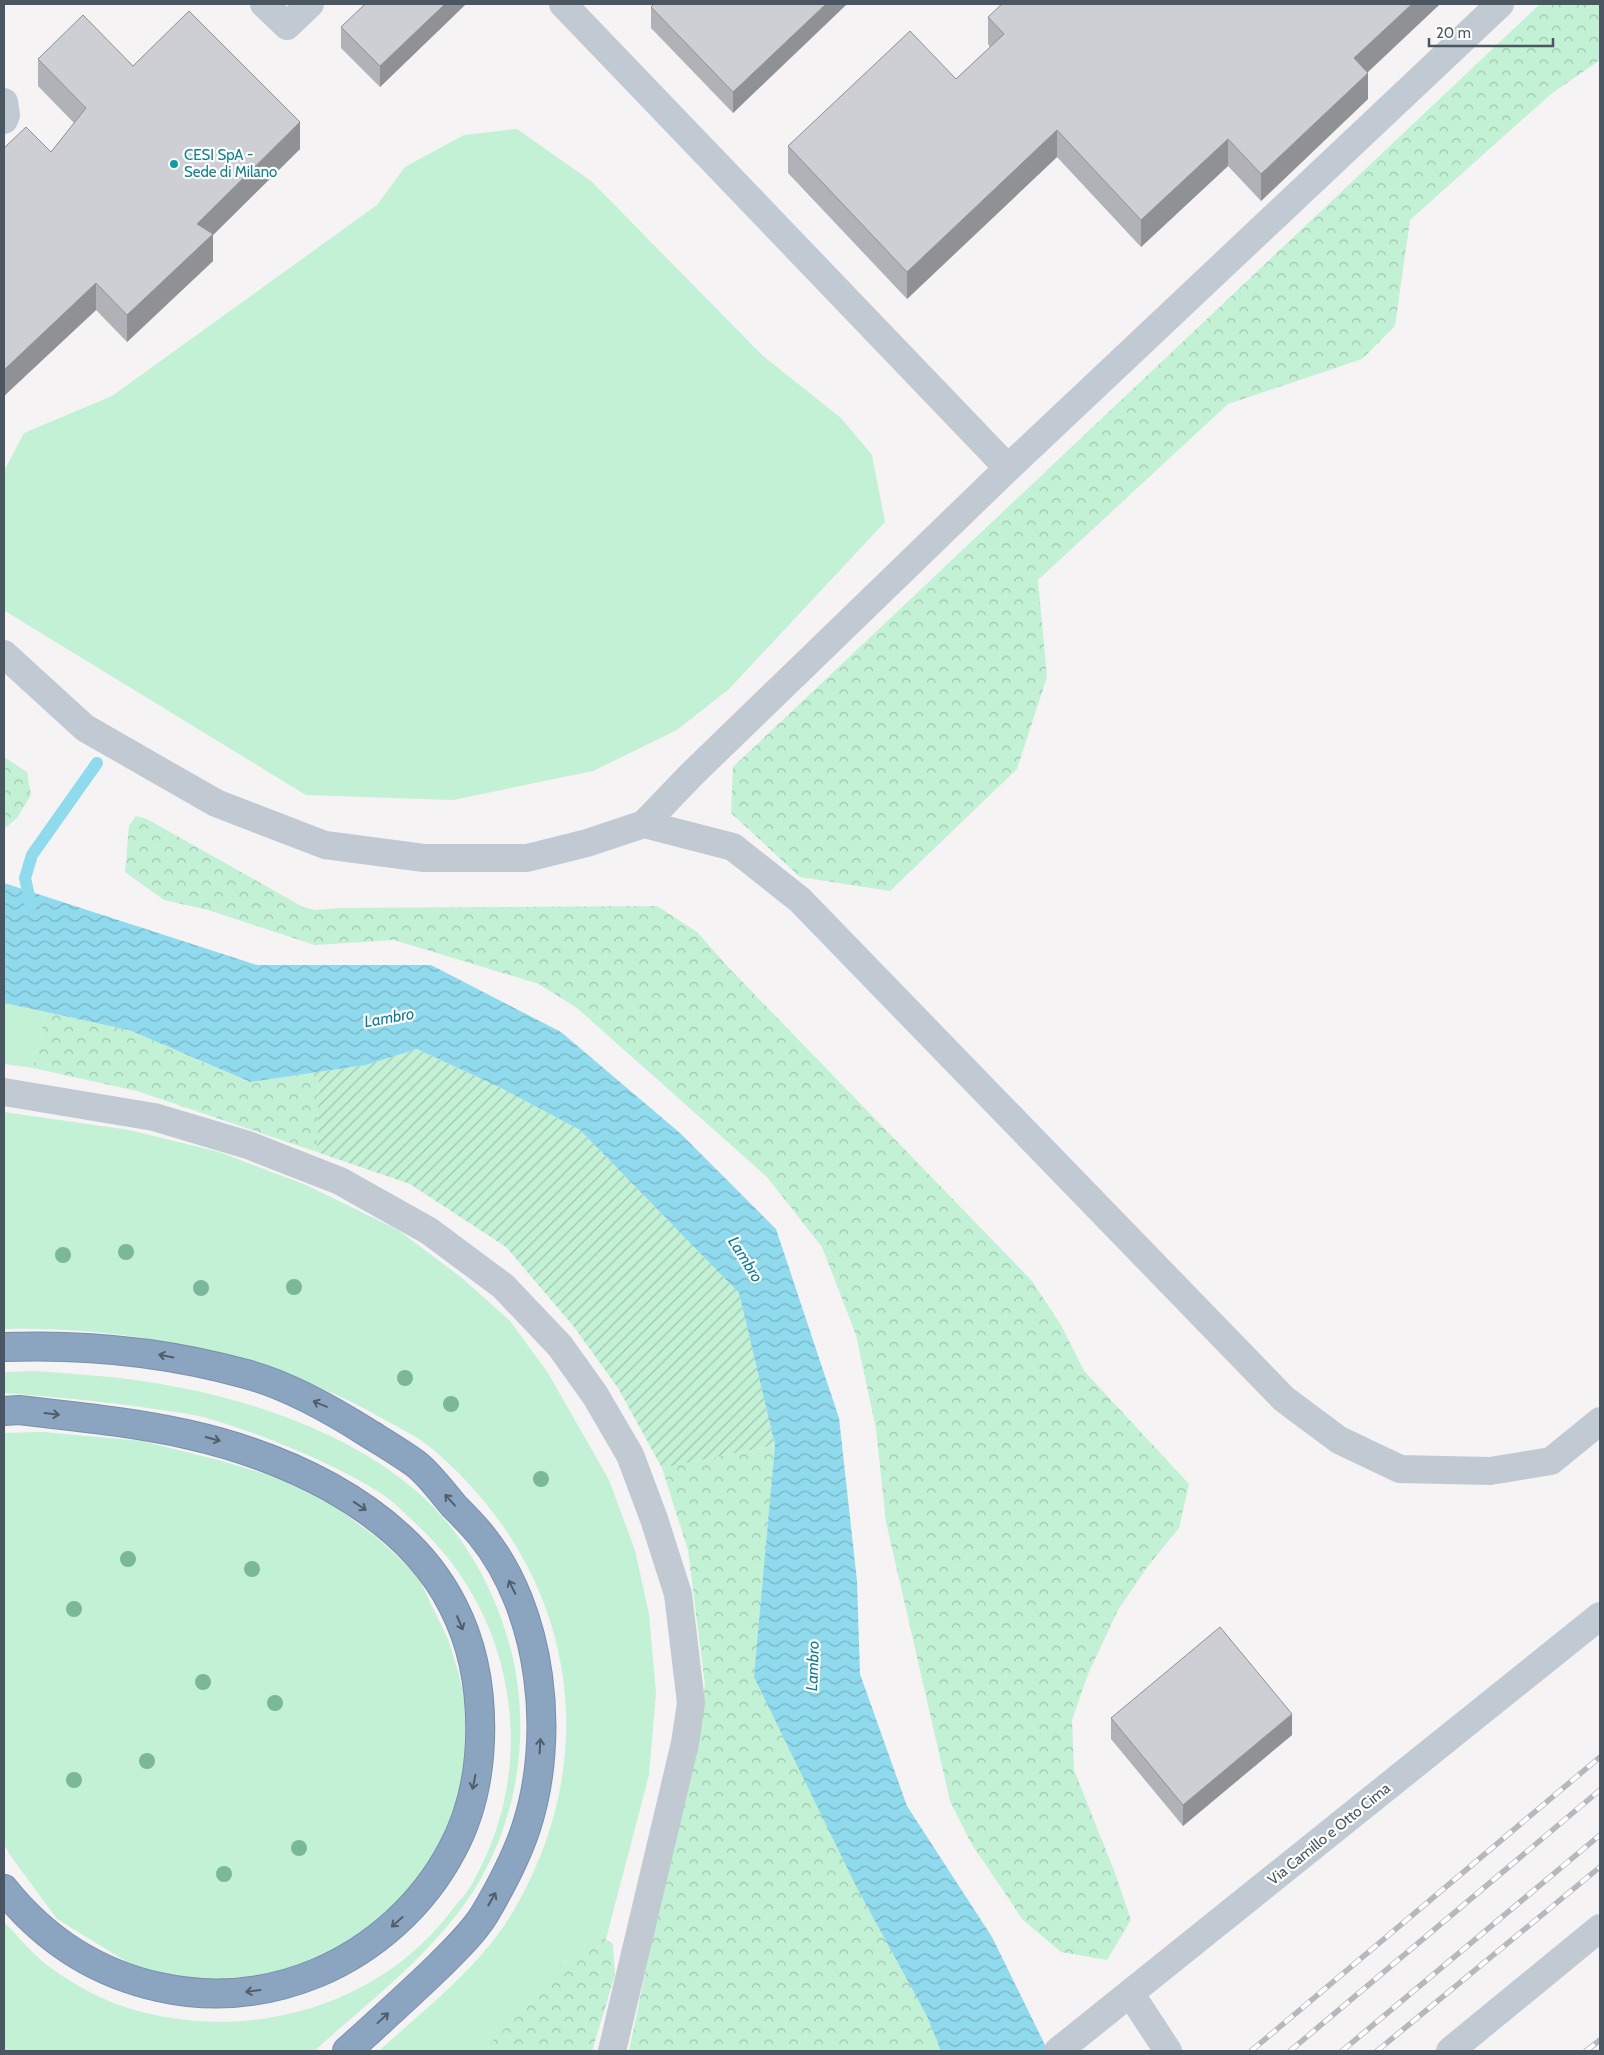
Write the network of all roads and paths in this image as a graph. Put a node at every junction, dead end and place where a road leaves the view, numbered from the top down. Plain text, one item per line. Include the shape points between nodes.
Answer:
1 (264, 4) edge
2 (310, 4) edge
3 (563, 4) edge
4 (1500, 4) edge
5 (4, 102) edge
6 (4, 120) edge
7 (1008, 468) junction
8 (4, 654) edge
9 (644, 824) junction
10 (4, 1092) edge
11 (4, 1347) edge
12 (4, 1411) edge
13 (1600, 1421) edge
14 (1600, 1616) edge
15 (4, 1889) edge
16 (1600, 1928) edge
17 (1130, 1993) junction
18 (1061, 2049) edge
19 (347, 2051) edge
20 (612, 2051) edge
21 (1168, 2051) edge
22 (1450, 2051) edge

1 - 2 street via 287,26
3 - 7 street
4 - 7 street
5 - 6 street
7 - 9 street
8 - 9 street via 85,728 216,803 325,845 424,858 527,858
9 - 13 street via 733,847 800,900 1284,1399 1339,1440 1400,1469 1490,1471 1551,1461
10 - 20 street via 154,1117 248,1145 340,1181 429,1231 503,1286 560,1346 595,1395 630,1455 678,1594 691,1703 686,1743
19 -> 11 highway via 458,1947 482,1918 513,1860 526,1827 539,1757 541,1723 536,1668 527,1628 503,1569 482,1536 418,1465 329,1408 248,1374 160,1354 63,1345
12 -> 15 highway via 19,1410 168,1429 211,1438 296,1470 359,1505 388,1525 413,1549 454,1607 466,1636 480,1707 477,1766 467,1816 453,1849 404,1915 376,1940 336,1965 295,1982 253,1991 213,1994 177,1991 138,1982 102,1969 70,1951 18,1908
14 - 17 street, Via Camillo e Otto Cima
16 - 22 street
17 - 18 street, Via Camillo e Otto Cima
17 - 21 street

